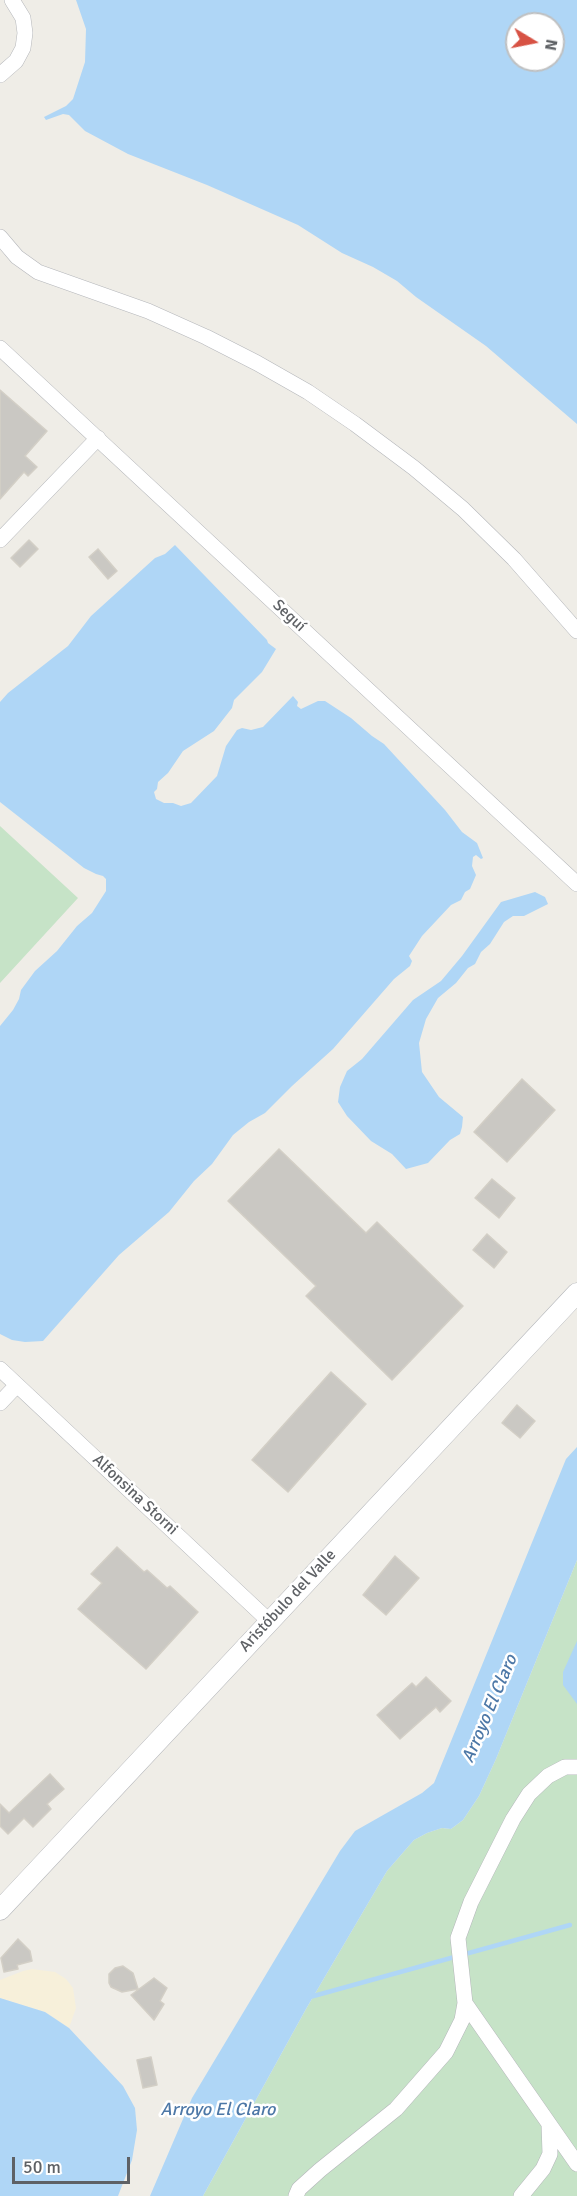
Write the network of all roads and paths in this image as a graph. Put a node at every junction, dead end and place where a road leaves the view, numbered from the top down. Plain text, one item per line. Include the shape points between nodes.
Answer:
1 (14, 2) edge
2 (2, 75) edge
3 (0, 237) edge
4 (0, 348) edge
5 (98, 438) junction
6 (0, 540) edge
7 (577, 631) edge
8 (577, 884) edge
9 (577, 1293) edge
10 (0, 1370) edge
11 (17, 1385) junction
12 (0, 1403) edge
13 (269, 1621) junction
14 (577, 1767) edge
15 (0, 1909) edge
16 (465, 2003) junction
17 (549, 2124) junction
18 (577, 2164) edge
19 (296, 2196) edge
20 (521, 2196) edge

1 - 2 street via 23,18 24,40 16,61
3 - 7 street via 16,257 38,272 148,311 206,337 277,374 355,424 463,509 514,559
4 - 5 street, Seguí
5 - 6 street
5 - 8 street, Seguí
9 - 13 street, Aristóbulo del Valle
10 - 11 street, Alfonsina Storni
11 - 12 street
11 - 13 street, Alfonsina Storni
13 - 15 street, Aristóbulo del Valle
14 - 16 street via 565,1767 548,1776 529,1794 471,1902 458,1938
16 - 17 street
16 - 19 street via 462,2020 446,2052 396,2109 320,2170
17 - 18 street
17 - 20 street via 550,2154

